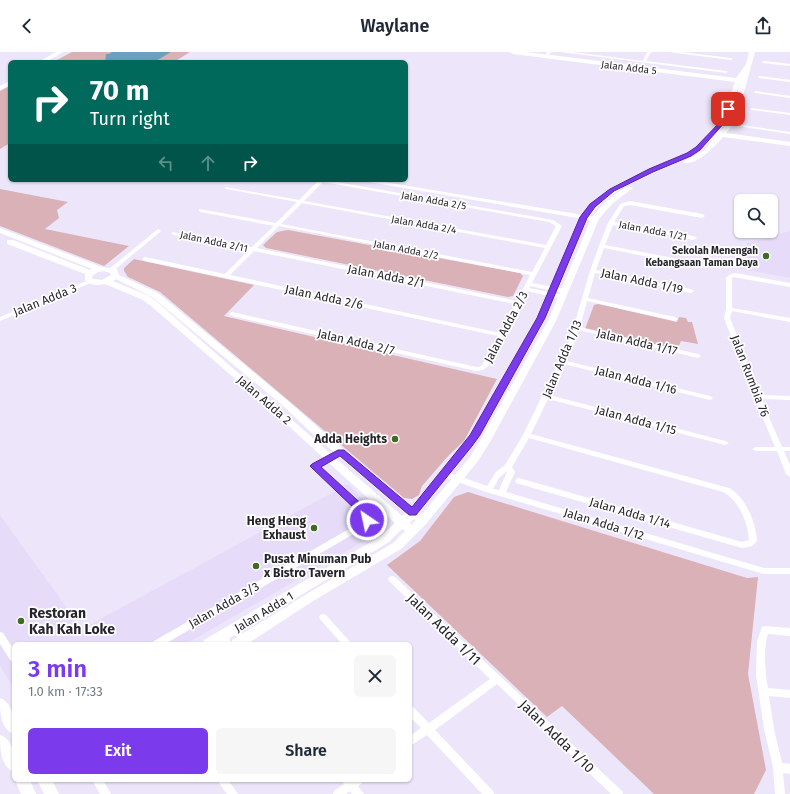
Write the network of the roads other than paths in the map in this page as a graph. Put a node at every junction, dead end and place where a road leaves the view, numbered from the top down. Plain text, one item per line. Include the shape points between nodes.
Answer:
1 (60, 52) edge
2 (68, 52) edge
3 (513, 52) edge
4 (530, 52) edge
5 (563, 52) edge
6 (649, 52) edge
7 (670, 52) edge
8 (752, 52) edge
9 (550, 54) edge
10 (731, 59) dead end
11 (46, 60) edge
12 (53, 60) edge
13 (644, 62) junction
14 (764, 62) dead end
15 (748, 64) junction
16 (790, 65) edge
17 (726, 72) dead end
18 (717, 77) junction
19 (760, 77) dead end
20 (738, 79) junction
21 (745, 80) junction
22 (790, 81) edge
23 (756, 92) dead end
24 (790, 97) edge
25 (752, 109) dead end
26 (790, 114) edge
27 (744, 126) dead end
28 (714, 133) junction
29 (790, 133) edge
30 (723, 134) junction
31 (790, 144) edge
32 (317, 182) edge
33 (330, 182) edge
34 (375, 182) edge
35 (227, 188) dead end
36 (300, 202) junction
37 (201, 210) dead end
38 (702, 216) dead end
39 (584, 217) junction
40 (595, 219) junction
41 (612, 222) junction
42 (278, 224) junction
43 (0, 230) edge
44 (158, 230) dead end
45 (174, 233) dead end
46 (0, 238) edge
47 (694, 238) dead end
48 (602, 246) junction
49 (548, 247) junction
50 (253, 250) junction
51 (146, 259) dead end
52 (689, 263) dead end
53 (100, 269) junction
54 (593, 271) junction
55 (534, 274) junction
56 (111, 276) junction
57 (226, 276) junction
58 (90, 277) junction
59 (790, 285) edge
60 (527, 287) junction
61 (691, 292) dead end
62 (558, 293) junction
63 (585, 299) junction
64 (519, 302) junction
65 (729, 309) junction
66 (169, 313) junction
67 (232, 314) dead end
68 (0, 319) edge
69 (675, 319) dead end
70 (790, 320) edge
71 (576, 328) junction
72 (502, 335) junction
73 (698, 356) dead end
74 (563, 362) junction
75 (482, 369) joint
76 (546, 397) junction
77 (757, 397) junction
78 (710, 398) dead end
79 (790, 398) edge
80 (527, 435) junction
81 (725, 443) dead end
82 (756, 449) dead end
83 (780, 449) junction
84 (790, 449) edge
85 (341, 452) junction
86 (329, 458) junction
87 (508, 467) junction
88 (444, 474) junction
89 (790, 474) edge
90 (457, 479) junction
91 (519, 481) dead end
92 (489, 490) junction
93 (502, 493) junction
94 (413, 513) junction
95 (422, 521) junction
96 (402, 524) junction
97 (412, 531) junction
98 (790, 571) edge
99 (392, 579) dead end
100 (323, 617) dead end
101 (234, 629) junction
102 (790, 632) edge
103 (0, 636) edge
104 (225, 640) edge
105 (161, 642) edge
106 (241, 642) edge
107 (243, 642) edge
108 (346, 642) edge
109 (12, 655) edge
110 (497, 679) junction
111 (764, 692) junction
112 (790, 694) edge
113 (0, 704) edge
114 (412, 712) edge
115 (12, 725) edge
116 (428, 729) junction
117 (0, 741) edge
118 (412, 741) edge
119 (12, 759) edge
120 (778, 767) junction
121 (790, 769) edge
122 (23, 782) edge
123 (45, 782) edge
124 (98, 782) edge
125 (223, 782) edge
126 (352, 782) edge
127 (29, 794) edge
128 (52, 794) edge
129 (106, 794) edge
130 (232, 794) edge
131 (338, 794) edge
132 (359, 794) edge
133 (489, 794) edge
134 (618, 794) edge
135 (780, 794) edge

1 - 11 street
2 - 12 street
3 - 9 street, Jalan Adda 5
4 - 9 street, Jalan Adda 5
5 - 13 street
6 - 13 street
7 - 10 street
8 - 15 street, Jalan Adda 1
9 - 18 street, Jalan Adda 5
13 - 17 street
14 - 16 street
15 - 20 street, Jalan Adda 1
15 - 21 street, Jalan Adda 1
18 - 20 street via 726,81
18 - 20 street via 736,74
19 - 22 street
20 - 21 street
20 - 28 street, Jalan Adda 1 via 724,120
21 - 30 street, Jalan Adda 1 via 733,121
23 - 24 street
25 - 26 street
27 - 29 street
28 - 30 street
28 - 39 street, Jalan Adda 1 via 689,154 612,190
30 - 31 street
30 - 40 street, Jalan Adda 1 via 699,157 620,193 602,208
32 - 36 street
33 - 49 street, Jalan Adda 2/5 via 551,221 559,226
34 - 39 street
35 - 36 street, Jalan Adda 2/4
36 - 42 street
36 - 49 street, Jalan Adda 2/4
37 - 42 street, Jalan Adda 2/2
38 - 41 street, Jalan Adda 1/13 via 624,203
39 - 40 street
39 - 62 street, Jalan Adda 1
40 - 62 street, Jalan Adda 1
41 - 47 street, Jalan Adda 1/21
41 - 48 street, Jalan Adda 1/13
42 - 50 street
42 - 55 street, Jalan Adda 2/2
43 - 53 street, Jalan Adda 2
44 - 56 street
45 - 50 street, Jalan Adda 2/11
46 - 58 street, Jalan Adda 2
48 - 52 street
48 - 54 street, Jalan Adda 1/13
49 - 55 street
50 - 57 street
50 - 64 street, Jalan Adda 2/1
51 - 57 street, Jalan Adda 2/6
53 - 56 street, Jalan Adda 2
53 - 58 street, Jalan Adda 2
54 - 61 street, Jalan Adda 1/19
54 - 63 street, Jalan Adda 1/13
55 - 60 street, Jalan Adda 2/3
56 - 58 street, Jalan Adda 2 via 100,283
56 - 66 street, Jalan Adda 2
57 - 72 street, Jalan Adda 2/6
58 - 68 street, Jalan Adda 3
59 - 65 street, Jalan Rumbia 76 via 731,276
60 - 62 street
60 - 64 street, Jalan Adda 2/3
62 - 88 street, Jalan Adda 1 via 541,318 475,435
62 - 90 street, Jalan Adda 1 via 552,321 485,442
63 - 69 street
63 - 71 street, Jalan Adda 1/13
64 - 72 street, Jalan Adda 2/3
65 - 70 street
65 - 77 street, Jalan Rumbia 76 via 727,318
66 - 85 street, Jalan Adda 2 via 285,403
66 - 86 street, Jalan Adda 2
67 - 75 street, Jalan Adda 2/7
71 - 73 street, Jalan Adda 1/17
71 - 74 street, Jalan Adda 1/13
72 - 75 street, Jalan Adda 2/3
74 - 76 street, Jalan Adda 1/13
74 - 78 street, Jalan Adda 1/16
76 - 80 street, Jalan Adda 1/13
76 - 81 street, Jalan Adda 1/15
77 - 79 street
77 - 83 street, Jalan Rumbia 76
80 - 87 street, Jalan Adda 1/13
80 - 91 street, Jalan Adda 1/14 via 726,490 740,502 753,541 742,544
82 - 83 street
83 - 84 street
83 - 89 street, Jalan Rumbia 76
85 - 86 street
85 - 94 street, Jalan Adda 2
86 - 96 street, Jalan Adda 2
86 - 105 street, Jalan Adda 3/3 via 315,466 364,512 367,520
87 - 92 street via 501,470
87 - 93 street via 511,472
88 - 90 street, Jalan Adda 1/12
88 - 94 street, Jalan Adda 1
90 - 92 street, Jalan Adda 1/12
90 - 95 street, Jalan Adda 1
92 - 93 street, Jalan Adda 1/12
93 - 98 street, Jalan Adda 1/12 via 764,571
94 - 95 street, Jalan Adda 2
94 - 96 street, Jalan Adda 1
95 - 97 street, Jalan Adda 1
96 - 97 street, Jalan Adda 2
96 - 101 street, Jalan Adda 1 via 386,539
97 - 107 street, Jalan Adda 1 via 397,546 309,598
99 - 110 street, Jalan Adda 1/11
100 - 108 street
101 - 104 street, Jalan Adda 1
101 - 106 street
102 - 111 street via 765,630 761,641
103 - 109 street
110 - 116 street
110 - 134 street, Jalan Adda 1/10
111 - 112 street
111 - 120 street
113 - 115 street
114 - 116 street
116 - 118 street
116 - 133 street
117 - 119 street
120 - 121 street
120 - 135 street
122 - 127 street
123 - 128 street
124 - 129 street
125 - 130 street
126 - 131 street
126 - 132 street

